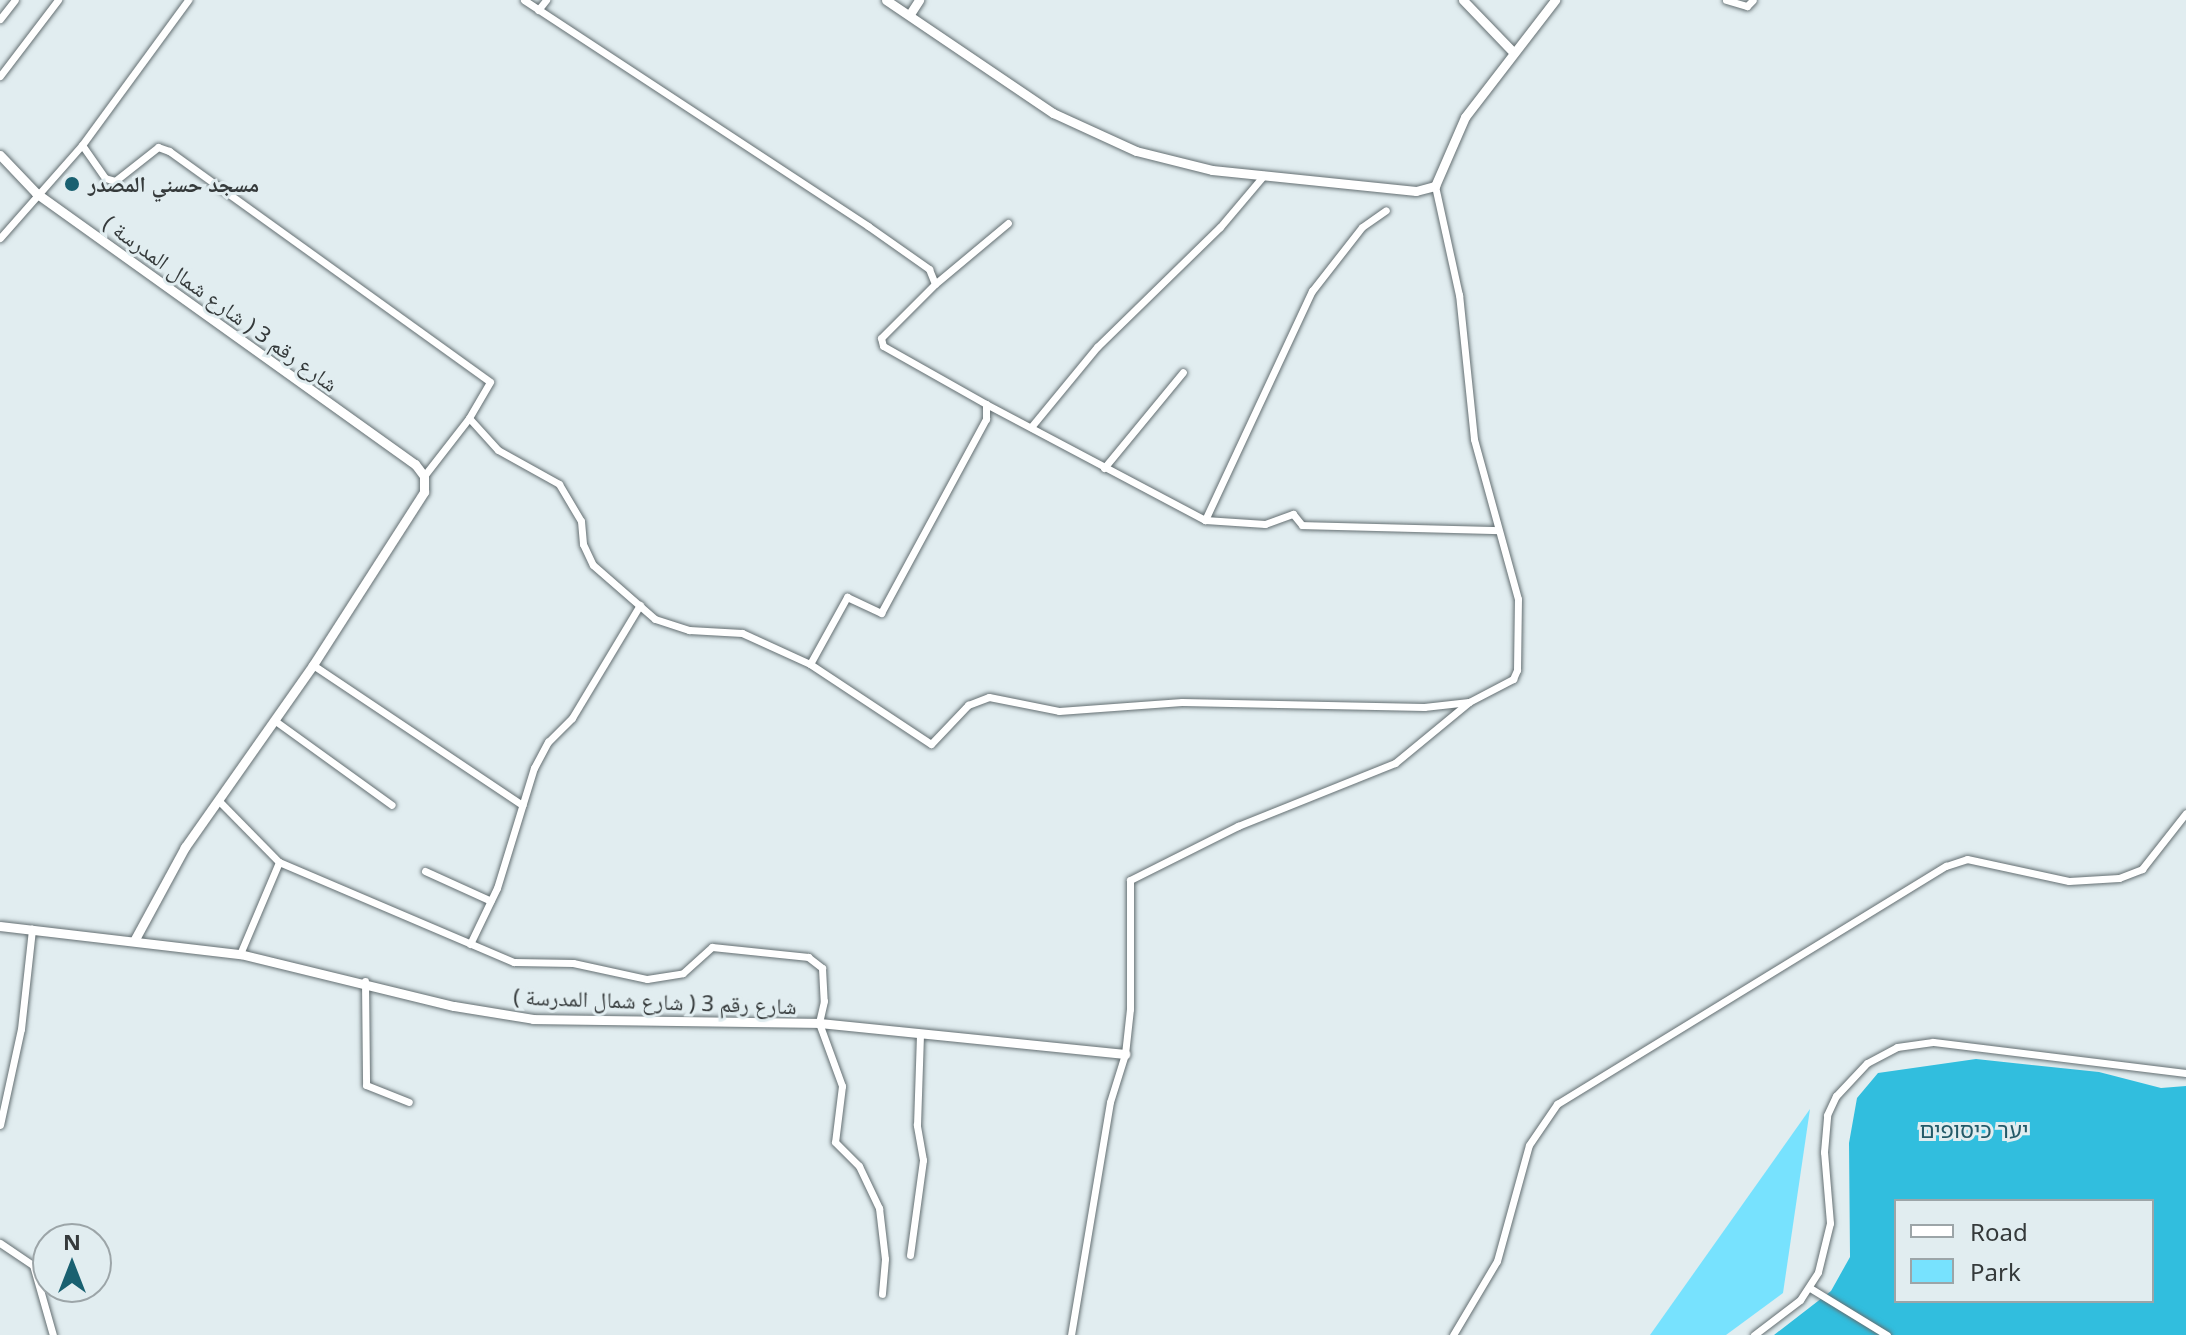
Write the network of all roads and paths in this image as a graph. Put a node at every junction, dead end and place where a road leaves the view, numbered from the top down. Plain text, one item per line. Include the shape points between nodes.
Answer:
1 (15, 0) edge
2 (58, 0) edge
3 (188, 0) edge
4 (524, 0) edge
5 (546, 0) edge
6 (886, 0) edge
7 (919, 0) edge
8 (1463, 0) edge
9 (1555, 0) edge
10 (1726, 0) edge
11 (1753, 0) edge
12 (538, 10) junction
13 (910, 14) junction
14 (0, 19) edge
15 (1512, 51) junction
16 (0, 76) edge
17 (82, 145) junction
18 (0, 155) edge
19 (1264, 175) junction
20 (1435, 186) junction
21 (36, 193) junction
22 (1386, 210) dead end
23 (1008, 223) dead end
24 (0, 238) edge
25 (935, 284) junction
26 (1183, 372) dead end
27 (986, 404) junction
28 (469, 418) junction
29 (1031, 427) junction
30 (1104, 468) junction
31 (424, 476) junction
32 (1205, 520) junction
33 (1498, 530) junction
34 (640, 605) junction
35 (810, 664) junction
36 (313, 665) junction
37 (1469, 702) junction
38 (274, 720) junction
39 (219, 801) junction
40 (392, 805) dead end
41 (522, 805) junction
42 (2186, 813) edge
43 (279, 862) junction
44 (425, 871) dead end
45 (491, 901) junction
46 (0, 926) edge
47 (32, 929) junction
48 (135, 939) junction
49 (470, 944) junction
50 (240, 954) junction
51 (365, 981) junction
52 (819, 1023) junction
53 (920, 1034) junction
54 (1125, 1054) junction
55 (2186, 1073) edge
56 (409, 1102) dead end
57 (0, 1125) edge
58 (0, 1243) edge
59 (910, 1255) dead end
60 (1810, 1288) junction
61 (882, 1294) dead end
62 (53, 1335) edge
63 (1071, 1335) edge
64 (1453, 1335) edge
65 (1754, 1335) edge
66 (1887, 1335) edge

1 - 14 street
2 - 16 street
3 - 17 street
4 - 12 street
5 - 12 street
6 - 13 street
7 - 13 street
8 - 15 street
9 - 15 street
10 - 11 street via 1747,6
12 - 25 street via 868,226 929,269
13 - 19 street via 1053,113 1094,134 1167,162
15 - 20 street via 1465,117
17 - 21 street
17 - 28 street via 105,178 115,181 158,147 239,200 490,382
18 - 21 street, شارع رقم 3 ( شارع شمال المدرسة )
19 - 20 street via 1416,191
19 - 29 street via 1220,227 1097,347
20 - 33 street via 1459,295 1474,439
21 - 24 street
21 - 31 street, شارع رقم 3 ( شارع شمال المدرسة ) via 415,464
22 - 32 street via 1362,227 1312,291
23 - 25 street
25 - 27 street via 881,338 883,346
26 - 30 street
27 - 29 street
27 - 35 street via 986,419 881,613 847,597
28 - 31 street
28 - 34 street via 498,450 559,484 581,521 583,544 593,565
29 - 30 street
30 - 32 street
31 - 36 street via 424,492
32 - 33 street via 1265,524 1293,514 1302,525
33 - 37 street via 1518,599 1517,670 1513,679
34 - 35 street via 668,626 742,633
34 - 41 street via 572,718 548,742
35 - 37 street via 931,744 968,705 989,697 1059,711 1182,702 1424,707
36 - 38 street
36 - 41 street
37 - 54 street via 1395,763 1238,826 1130,880
38 - 39 street
38 - 40 street
39 - 43 street
39 - 48 street via 185,847
41 - 45 street
42 - 64 street via 2142,869 2119,878 2069,881 1967,859 1936,870 1765,981 1557,1104 1529,1145 1497,1261
43 - 49 street
43 - 50 street
44 - 45 street
45 - 49 street
46 - 47 street, شارع رقم 3 ( شارع شمال المدرسة )
47 - 48 street, شارع رقم 3 ( شارع شمال المدرسة )
47 - 57 street via 21,1029
48 - 50 street, شارع رقم 3 ( شارع شمال المدرسة )
49 - 52 street via 514,962 573,963 647,979 683,973 712,947 808,957 822,968
50 - 51 street, شارع رقم 3 ( شارع شمال المدرسة )
51 - 52 street, شارع رقم 3 ( شارع شمال المدرسة ) via 454,1006 533,1019
51 - 56 street via 366,1085
52 - 53 street, شارع رقم 3 ( شارع شمال المدرسة )
52 - 61 street via 842,1086 835,1142 859,1166 879,1208 885,1259
53 - 54 street, شارع رقم 3 ( شارع شمال المدرسة )
53 - 59 street via 917,1125 923,1160
54 - 63 street via 1110,1102
55 - 60 street via 1933,1042 1897,1047 1867,1063 1836,1096 1827,1115 1824,1152 1830,1223 1823,1260
58 - 62 street via 33,1265
60 - 65 street
60 - 66 street

